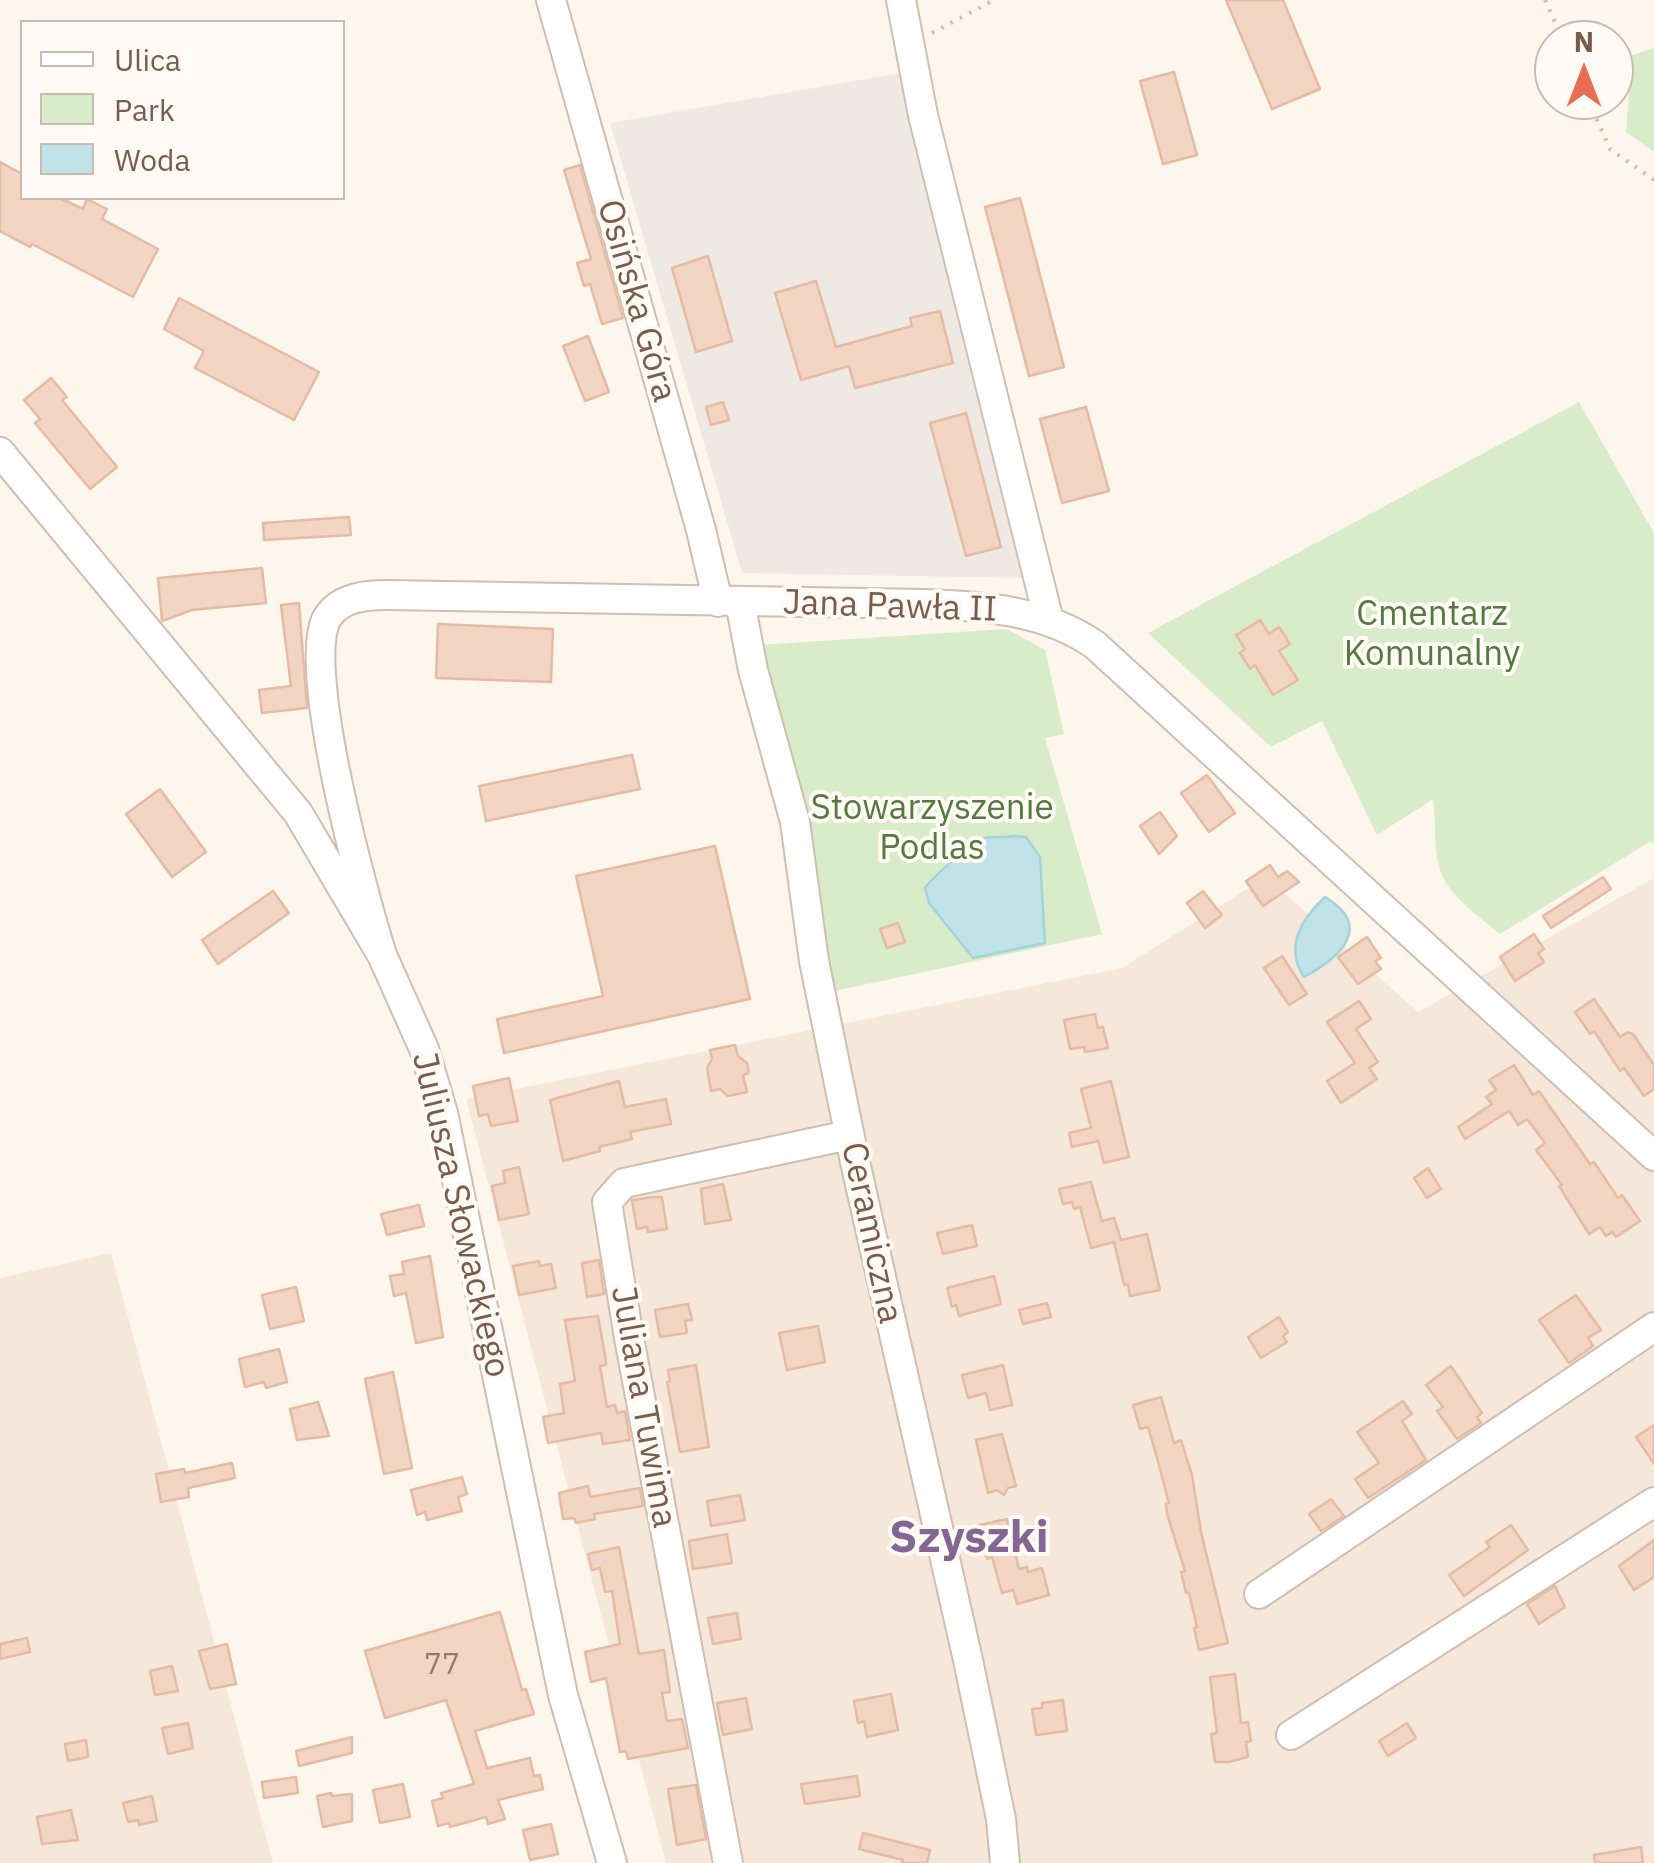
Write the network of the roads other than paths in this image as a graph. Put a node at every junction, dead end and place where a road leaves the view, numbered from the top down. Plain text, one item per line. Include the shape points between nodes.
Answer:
1 (551, 0) edge
2 (901, 0) edge
3 (0, 452) edge
4 (729, 602) junction
5 (1048, 621) junction
6 (335, 775) junction
7 (298, 813) junction
8 (382, 956) junction
9 (849, 1135) junction
10 (1654, 1156) edge
11 (1654, 1326) edge
12 (1654, 1502) edge
13 (1260, 1594) dead end
14 (1292, 1735) dead end
15 (612, 1863) edge
16 (728, 1863) edge
17 (1005, 1863) edge

1 - 4 street, Osińska Góra via 701,530
2 - 5 street via 923,115
3 - 7 street, Juliusza Słowackiego
4 - 5 street, Jana Pawła II via 973,606
4 - 6 street, Jana Pawła II via 354,598 330,614 322,633
4 - 9 street, Ceramiczna via 795,822
5 - 10 street, Jana Pawła II via 1095,645
6 - 7 street via 324,803
6 - 8 street, Jana Pawła II
7 - 8 street, Juliusza Słowackiego
8 - 15 street, Juliusza Słowackiego via 424,1049 443,1113 562,1695
9 - 16 street, Juliana Tuwima via 624,1182 607,1202
9 - 17 street, Ceramiczna via 968,1660
11 - 13 street
12 - 14 street

